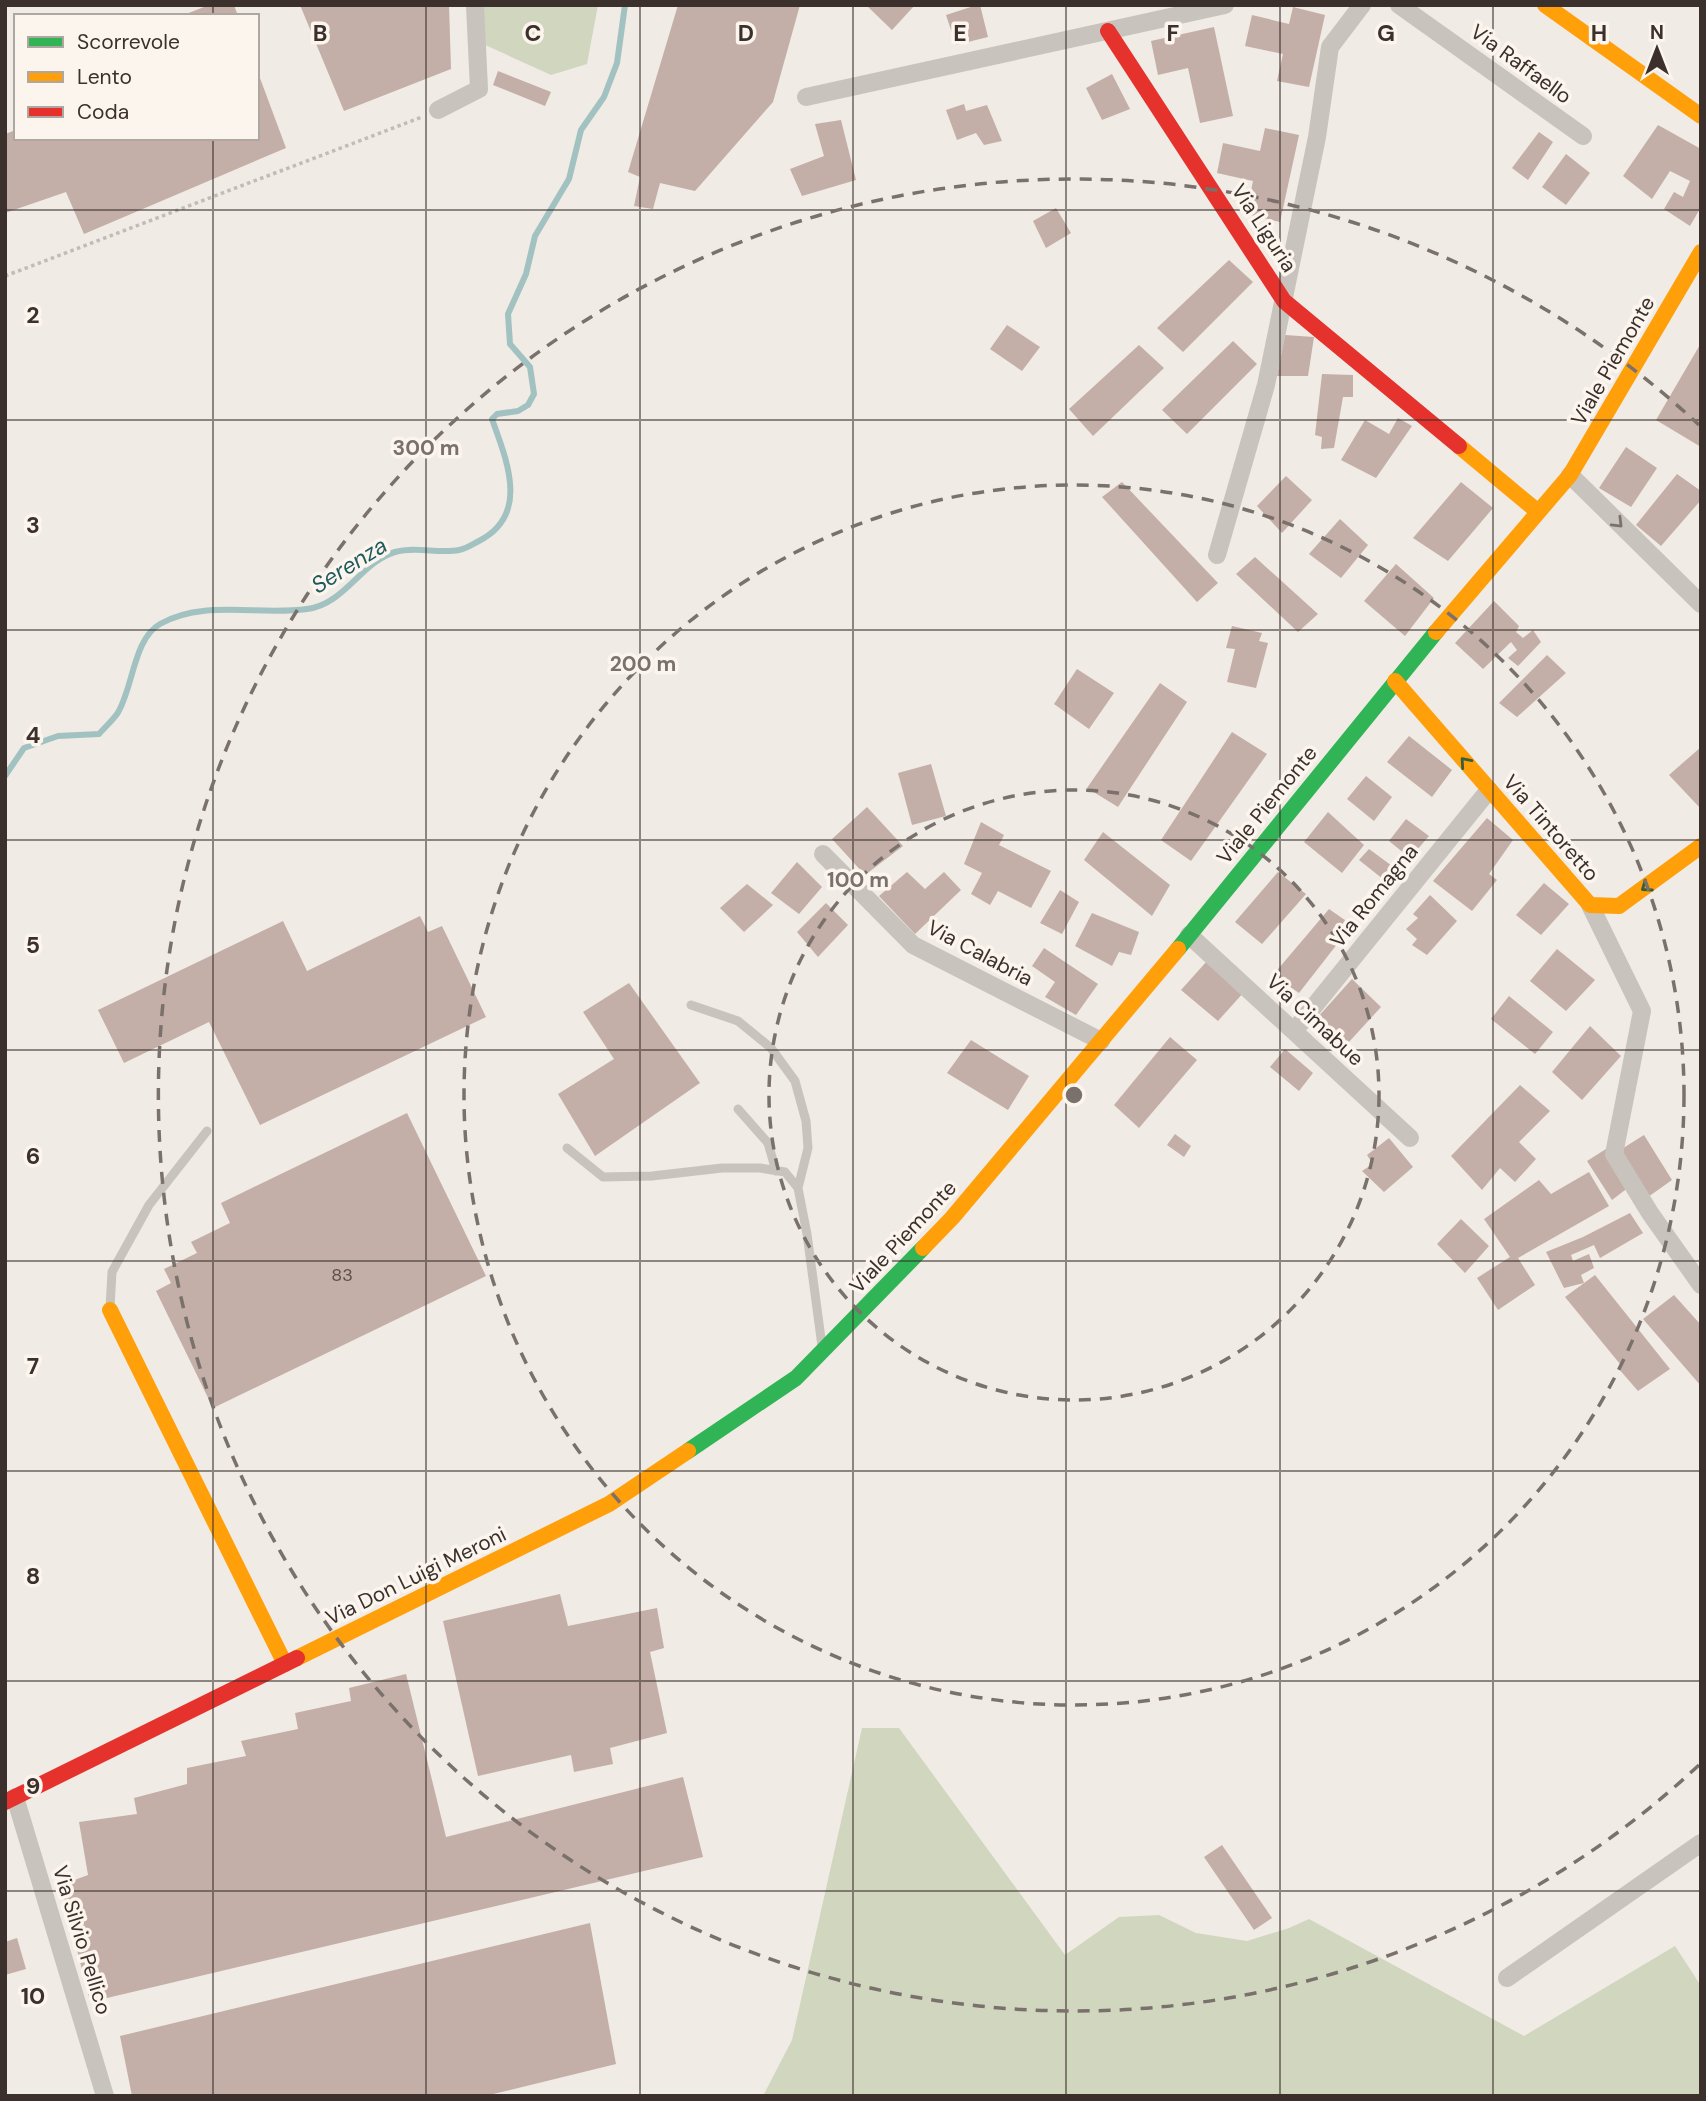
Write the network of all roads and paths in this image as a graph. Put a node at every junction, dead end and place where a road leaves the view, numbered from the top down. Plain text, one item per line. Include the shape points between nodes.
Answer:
1 (475, 5) edge
2 (1225, 5) edge
3 (1362, 5) edge
4 (1399, 5) edge
5 (1545, 5) edge
6 (1108, 31) junction
7 (806, 97) dead end
8 (439, 110) joint
9 (1701, 116) edge
10 (1583, 136) dead end
11 (1701, 252) edge
12 (5, 276) edge
13 (1284, 301) junction
14 (1570, 475) junction
15 (1537, 511) junction
16 (1217, 555) dead end
17 (1701, 604) edge
18 (1395, 681) junction
19 (1489, 790) junction
20 (1701, 846) edge
21 (823, 854) dead end
22 (1590, 905) junction
23 (1189, 935) junction
24 (691, 1005) dead end
25 (1294, 1031) junction
26 (1101, 1041) junction
27 (738, 1109) dead end
28 (207, 1131) dead end
29 (1410, 1138) dead end
30 (567, 1148) dead end
31 (776, 1171) junction
32 (797, 1188) junction
33 (1701, 1285) edge
34 (110, 1310) joint
35 (822, 1351) junction
36 (285, 1664) junction
37 (10, 1799) edge
38 (1701, 1843) edge
39 (1507, 1978) dead end
40 (105, 2096) edge

1 - 8 street via 479,89
2 - 6 street
3 - 13 street via 1330,47
4 - 10 street, Via Raffaello
5 - 9 street
6 - 7 street
6 - 13 street, Via Liguria
8 - 12 path
11 - 14 street, Viale Piemonte
13 - 15 street
13 - 16 street, Via Liguria via 1266,385
14 - 15 street, Viale Piemonte
14 -> 17 street
15 - 18 street, Viale Piemonte
19 -> 18 street, Via Tintoretto
18 - 23 street, Viale Piemonte
19 - 22 street, Via Tintoretto
19 - 25 street, Via Romagna
20 -> 22 street, Via Tintoretto via 1619,906
21 - 26 street, Via Calabria via 913,945
22 - 33 street via 1642,1012 1614,1154
23 - 25 street, Via Cimabue
23 - 26 street, Viale Piemonte
24 - 32 lane via 738,1021 771,1048 795,1081 808,1149
25 - 29 street, Via Cimabue
26 - 35 street, Viale Piemonte via 952,1218
27 - 31 lane via 768,1143
28 - 34 lane via 149,1205 112,1272
30 - 31 lane via 603,1177 722,1168
31 - 32 lane via 785,1172
32 - 35 lane
34 - 36 street
35 - 36 street, Via Don Luigi Meroni via 796,1378 609,1504
36 - 37 street, Via Don Luigi Meroni
37 - 40 street, Via Silvio Pellico
38 - 39 street

